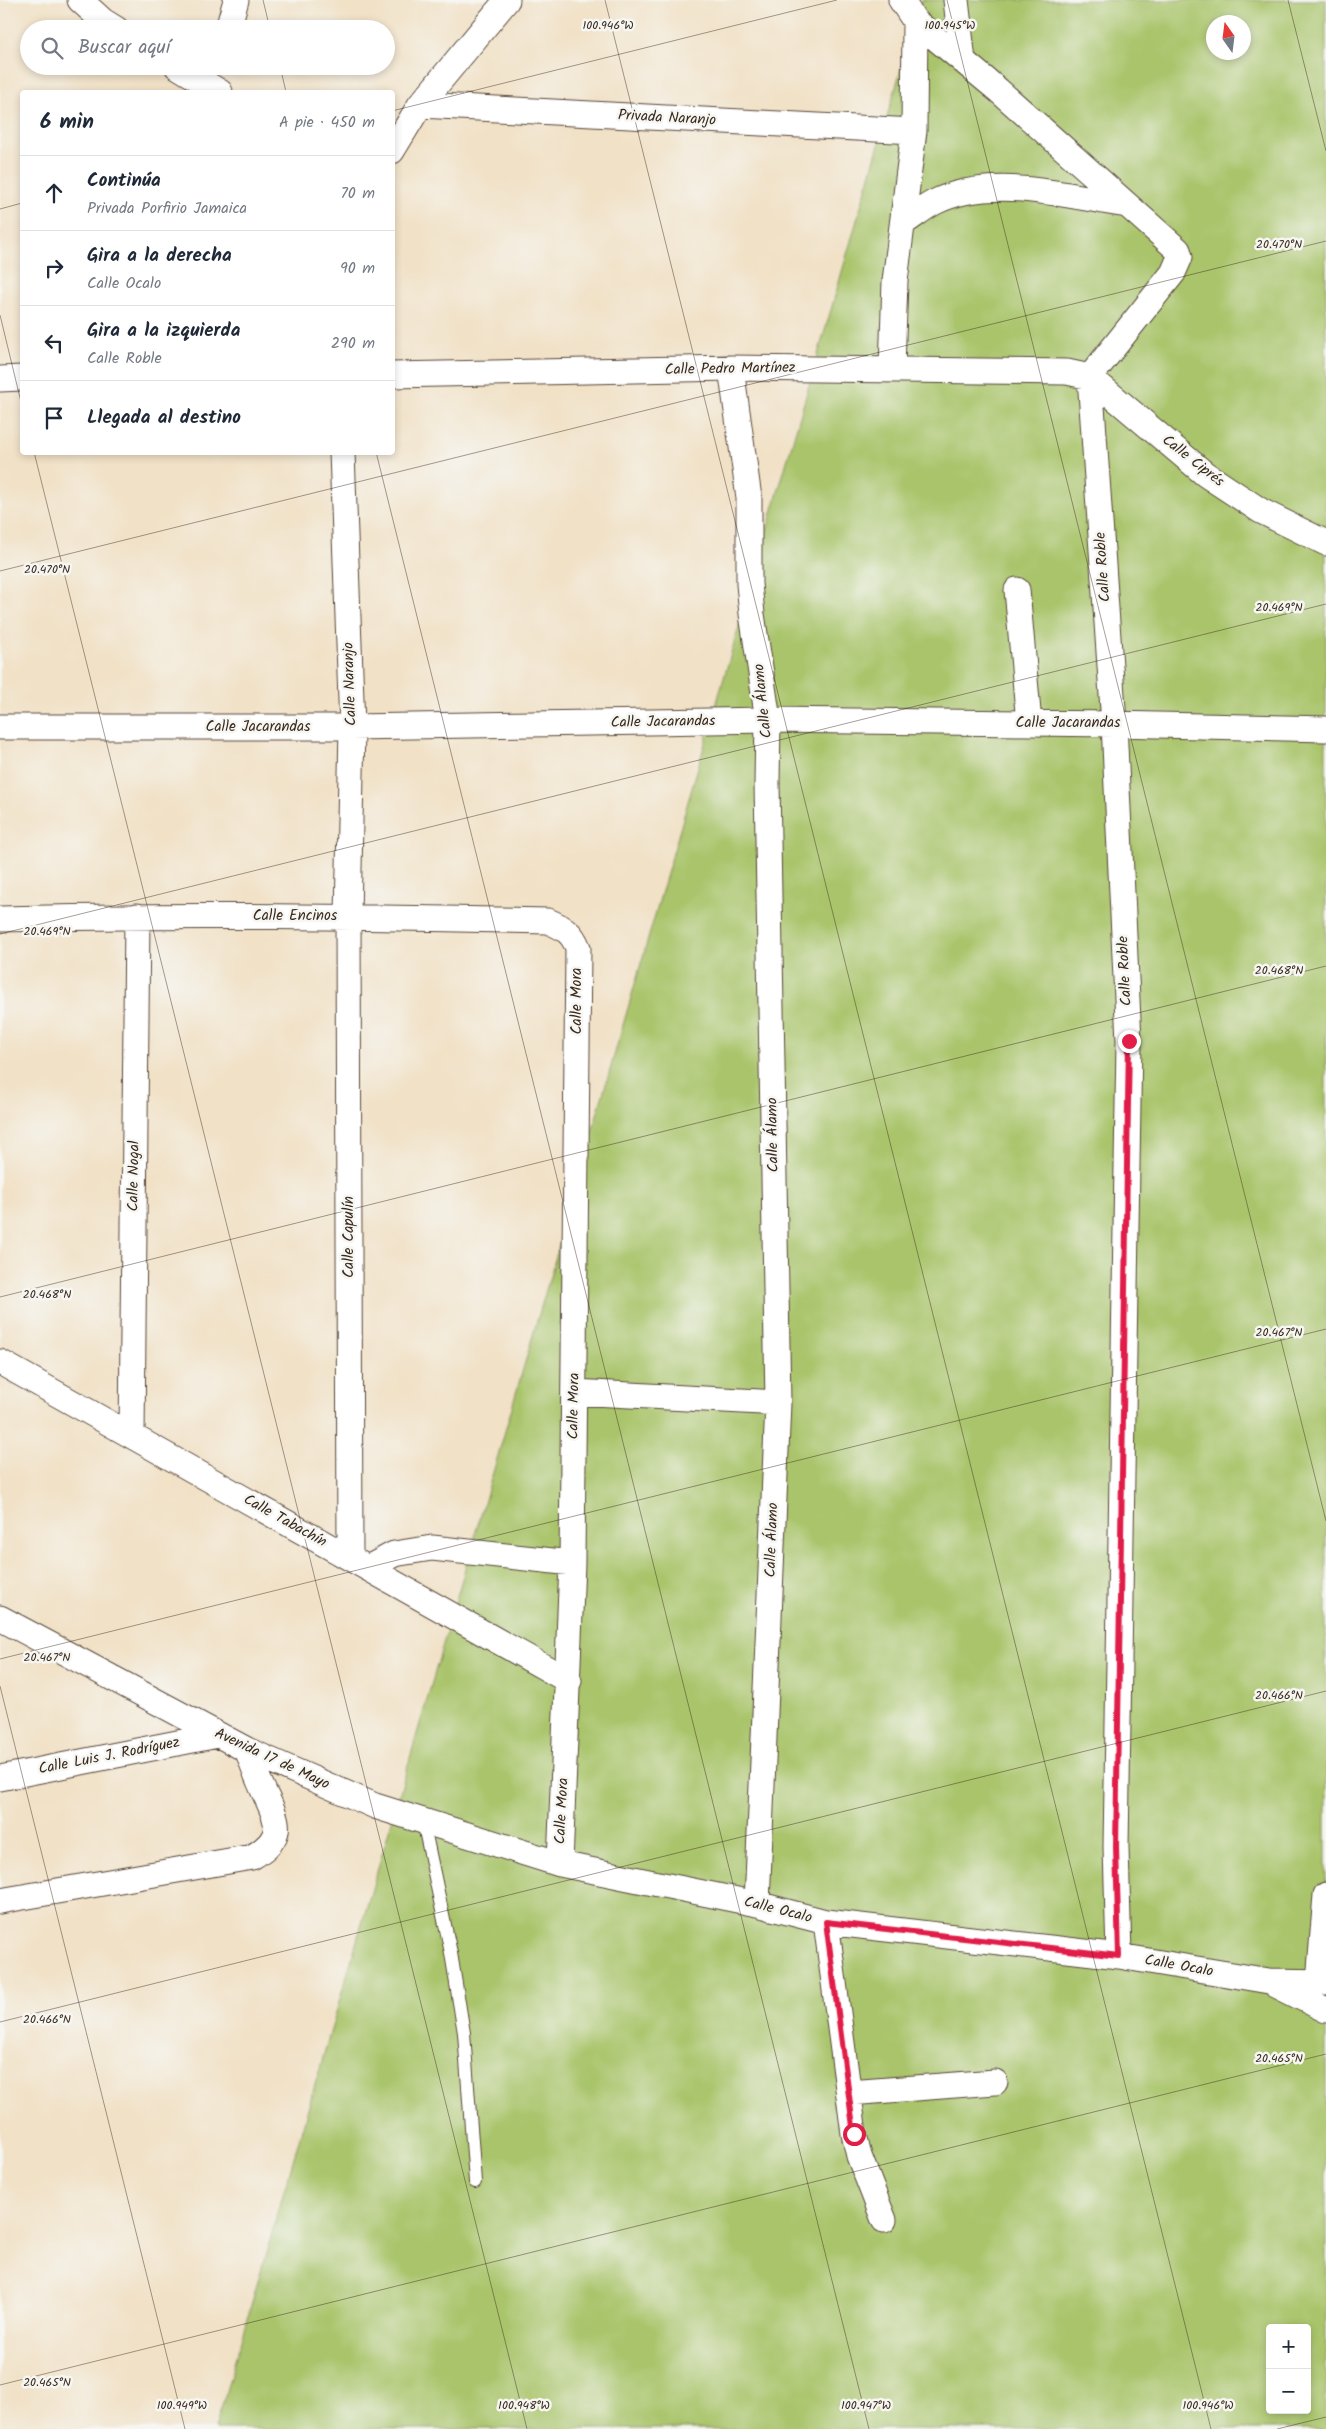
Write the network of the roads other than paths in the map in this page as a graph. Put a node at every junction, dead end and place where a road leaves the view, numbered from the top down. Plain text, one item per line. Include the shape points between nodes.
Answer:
1 (80, 0) edge
2 (236, 0) edge
3 (507, 0) edge
4 (956, 0) edge
5 (907, 6) edge
6 (102, 20) edge
7 (230, 20) edge
8 (963, 61) junction
9 (199, 75) edge
10 (216, 82) edge
11 (420, 105) junction
12 (914, 131) junction
13 (395, 146) edge
14 (1127, 204) junction
15 (903, 224) junction
16 (731, 368) junction
17 (892, 368) junction
18 (1078, 374) junction
19 (395, 375) edge
20 (20, 378) edge
21 (0, 379) edge
22 (342, 455) edge
23 (1326, 543) edge
24 (1017, 590) dead end
25 (768, 720) junction
26 (1029, 723) junction
27 (1114, 724) junction
28 (0, 727) edge
29 (352, 727) junction
30 (1326, 729) edge
31 (137, 916) junction
32 (348, 916) junction
33 (0, 919) edge
34 (578, 948) joint
35 (0, 1362) edge
36 (574, 1392) junction
37 (778, 1403) junction
38 (132, 1436) junction
39 (359, 1563) junction
40 (572, 1563) junction
41 (0, 1618) edge
42 (569, 1681) junction
43 (218, 1735) junction
44 (247, 1750) junction
45 (0, 1778) edge
46 (423, 1821) junction
47 (560, 1864) junction
48 (1326, 1895) edge
49 (0, 1902) edge
50 (757, 1904) junction
51 (826, 1922) junction
52 (1119, 1956) junction
53 (1269, 1981) junction
54 (1322, 1982) edge
55 (1326, 2010) edge
56 (995, 2082) dead end
57 (849, 2093) junction
58 (475, 2182) dead end
59 (884, 2220) dead end

1 - 6 street
2 - 7 street
3 - 11 street
4 - 8 street
5 - 8 street
5 - 12 street
8 - 14 street
9 - 10 street
11 - 12 street, Privada Naranjo
11 - 13 street
12 - 15 street
14 - 15 street via 991,187 935,202
14 - 18 street via 1178,250 1180,257 1173,273
15 - 17 street via 895,281
16 - 17 street, Calle Pedro Martínez
16 - 19 street, Calle Pedro Martínez
16 - 25 street, Calle Álamo via 748,498 752,614
17 - 18 street, Calle Pedro Martínez
18 - 23 street, Calle Ciprés via 1205,474 1261,511
18 - 27 street, Calle Roble
20 - 21 street
22 - 29 street, Calle Naranjo
24 - 26 street
25 - 26 street, Calle Jacarandas
25 - 29 street, Calle Jacarandas
25 - 37 street, Calle Álamo
26 - 27 street, Calle Jacarandas
27 - 30 street, Calle Jacarandas
27 - 52 street, Calle Roble via 1129,1041 1116,1847
28 - 29 street, Calle Jacarandas
29 - 32 street, Calle Naranjo
31 - 32 street, Calle Encinos
31 - 33 street, Calle Encinos
31 - 38 street, Calle Nogal
32 - 34 street, Calle Encinos via 548,921 565,928
32 - 39 street, Calle Capulín
34 - 36 street, Calle Mora
35 - 38 street, Calle Tabachín
36 - 37 street
36 - 40 street, Calle Mora
37 - 50 street, Calle Álamo
38 - 39 street, Calle Tabachín
39 - 40 street via 432,1548
39 - 42 street, Calle Tabachín
40 - 42 street, Calle Mora
41 - 43 street, Avenida 17 de Mayo
42 - 47 street, Calle Mora
43 - 44 street, Avenida 17 de Mayo
43 - 45 street, Calle Luis J. Rodríguez
44 - 46 street, Avenida 17 de Mayo via 375,1806
44 - 49 street via 278,1824 266,1848 252,1857
46 - 47 street, Avenida 17 de Mayo
46 - 58 lane via 464,2033
47 - 50 street, Calle Ocalo
48 - 54 street
50 - 51 street, Calle Ocalo
51 - 52 street, Calle Ocalo
51 - 57 street
52 - 53 street, Calle Ocalo
53 - 54 street, Calle Ocalo
53 - 55 street
56 - 57 street
57 - 59 street via 859,2156

